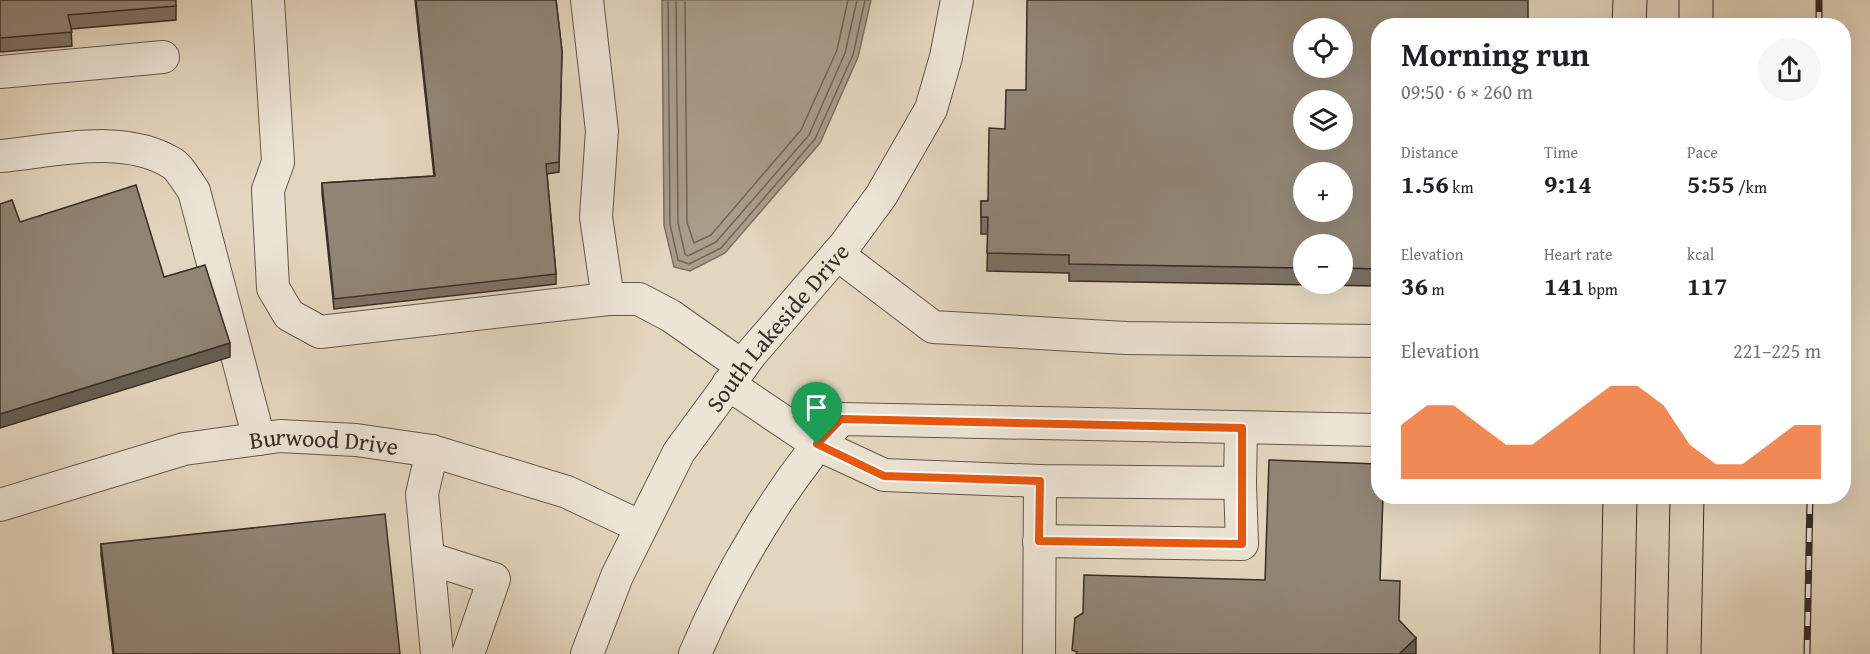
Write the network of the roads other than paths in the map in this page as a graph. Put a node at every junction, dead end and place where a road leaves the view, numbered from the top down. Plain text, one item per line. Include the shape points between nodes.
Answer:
1 (268, 0) edge
2 (587, 0) edge
3 (957, 0) edge
4 (1629, 0) edge
5 (1696, 0) edge
6 (1629, 18) edge
7 (1696, 18) edge
8 (163, 57) dead end
9 (0, 72) edge
10 (0, 156) edge
11 (837, 254) junction
12 (608, 299) junction
13 (1371, 341) edge
14 (735, 375) junction
15 (1242, 428) junction
16 (1371, 430) edge
17 (259, 439) junction
18 (817, 444) junction
19 (432, 451) junction
20 (1040, 481) junction
21 (1240, 483) junction
22 (1620, 504) edge
23 (1687, 504) edge
24 (0, 505) edge
25 (641, 527) junction
26 (1039, 541) junction
27 (428, 558) junction
28 (437, 654) edge
29 (468, 654) edge
30 (587, 654) edge
31 (695, 654) edge
32 (1039, 654) edge
33 (1617, 654) edge
34 (1684, 654) edge

1 - 12 street via 278,162 267,190 273,288 289,315 320,332
2 - 12 street via 602,131 596,217
3 - 11 street, South Lakeside Drive via 931,109 881,196
4 - 6 highway
5 - 7 highway
8 - 9 street
10 - 17 street via 111,146 140,150 173,163 194,191
11 - 13 street via 933,327 1126,338
11 - 14 street, South Lakeside Drive
12 - 14 street via 639,299 671,316
14 - 18 street
14 - 25 street, South Lakeside Drive via 679,452
15 - 16 street
15 - 18 street via 841,419
15 - 21 street
17 - 19 street, Burwood Drive via 280,436 356,440
17 - 24 street, Burwood Drive via 184,449
18 - 20 street via 884,476
18 - 31 street via 717,602
19 - 25 street, Burwood Drive via 567,492
19 - 27 street via 422,494
20 - 21 street
20 - 26 street
21 - 26 street via 1242,544
22 - 33 highway
23 - 34 highway
25 - 30 street, South Lakeside Drive
26 - 32 street
27 - 28 street
27 - 29 street via 494,579

